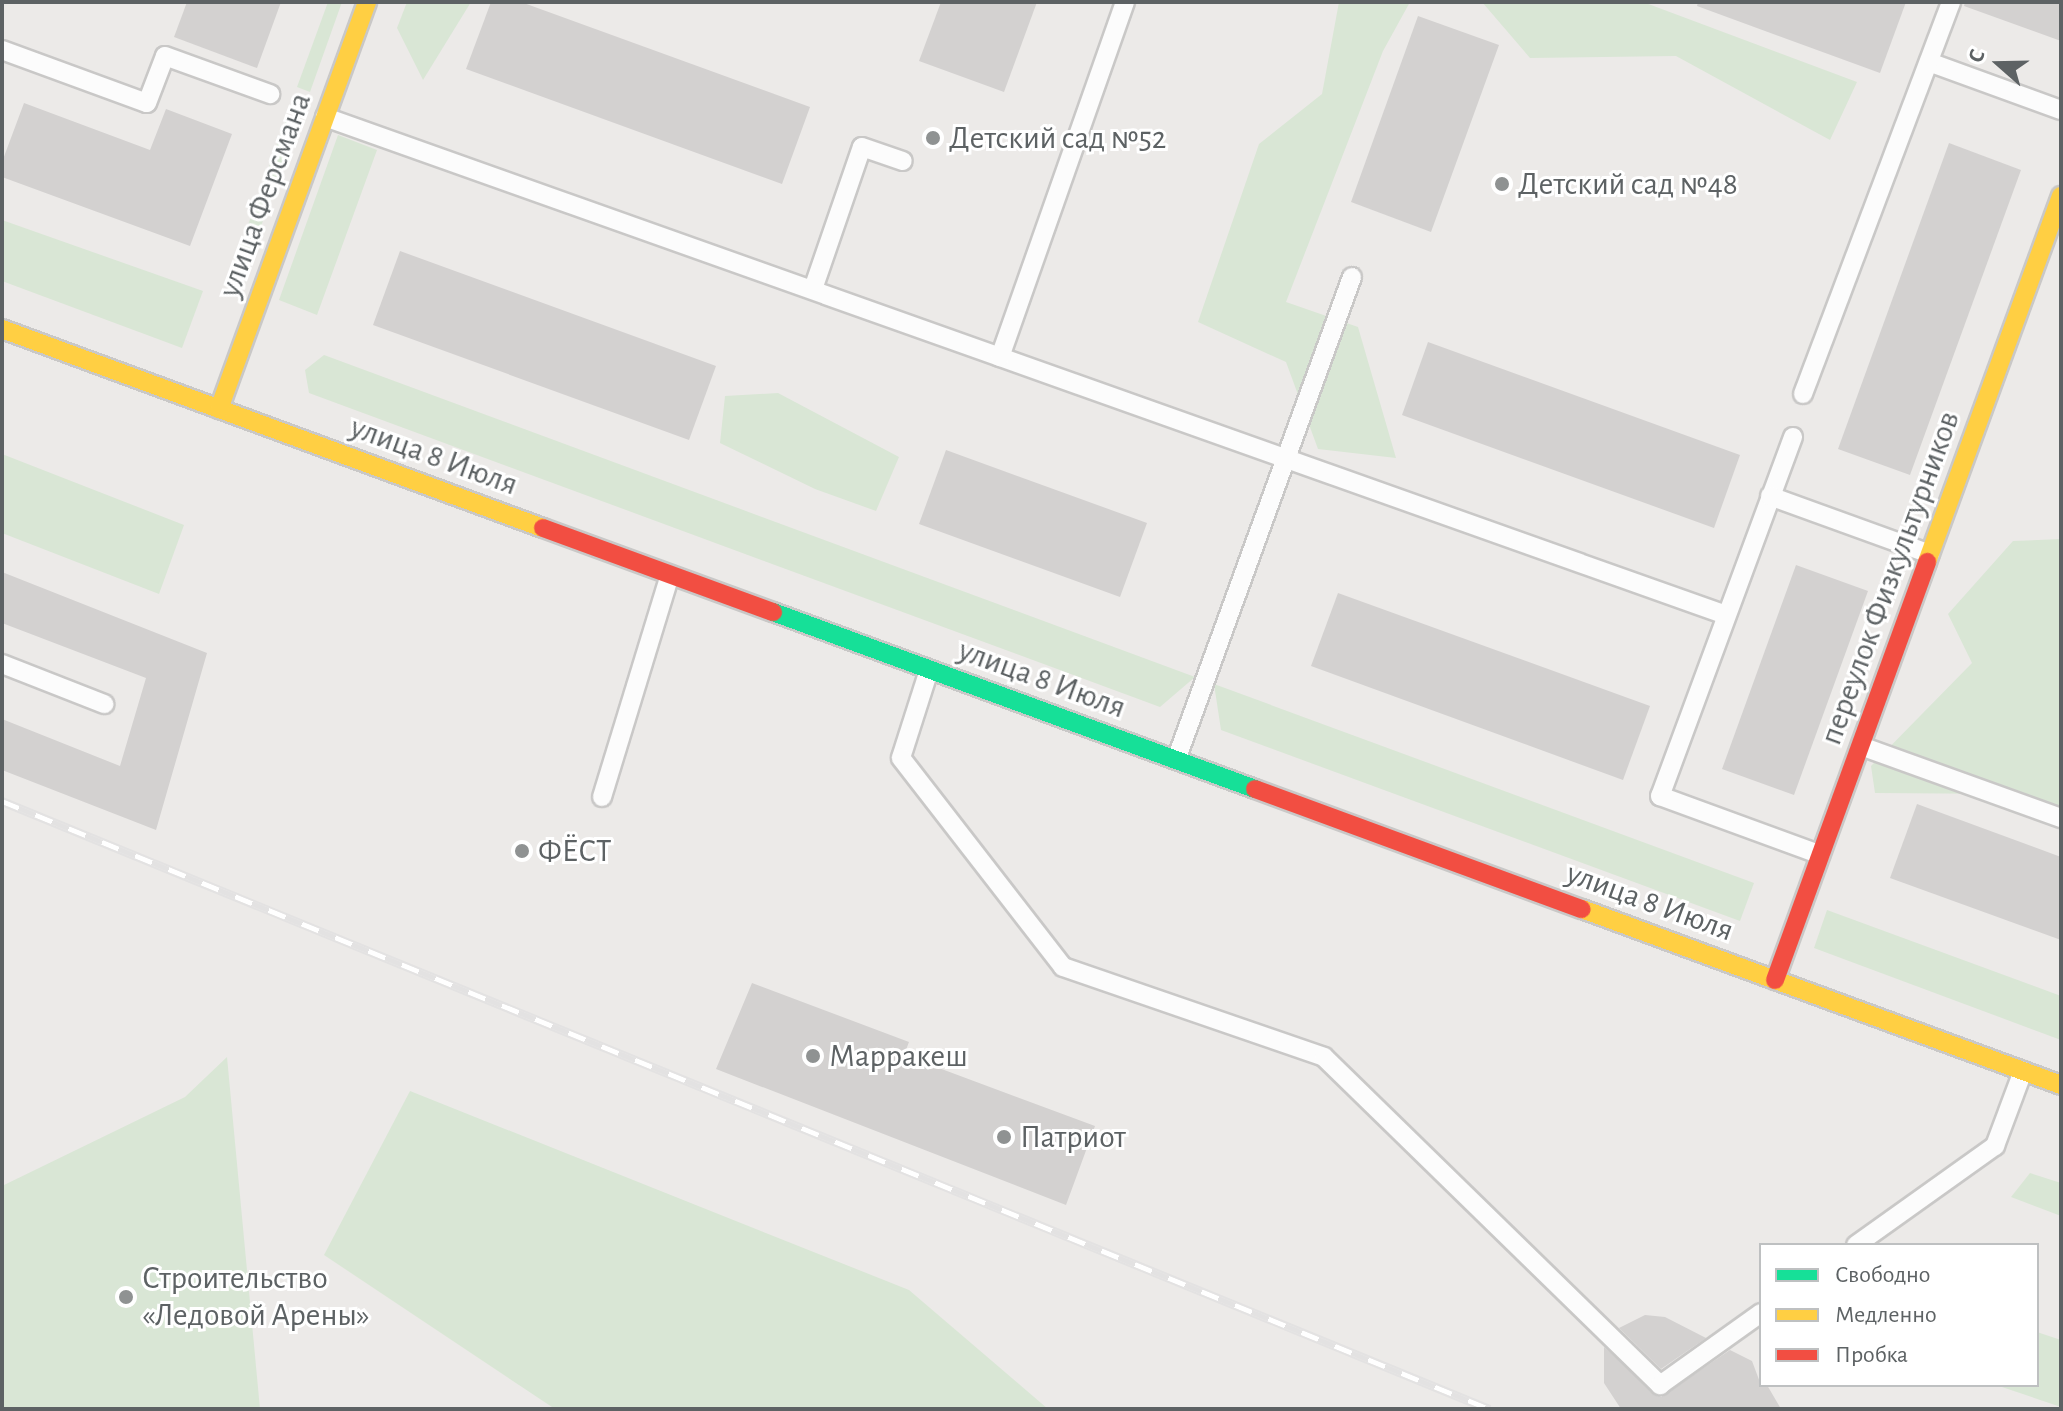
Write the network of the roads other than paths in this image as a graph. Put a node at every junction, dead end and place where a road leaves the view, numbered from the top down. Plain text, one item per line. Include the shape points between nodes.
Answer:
1 (367, 2) edge
2 (1125, 2) edge
3 (1951, 2) edge
4 (2, 50) edge
5 (1929, 62) junction
6 (270, 94) dead end
7 (2061, 110) edge
8 (325, 117) junction
9 (903, 161) dead end
10 (2061, 196) edge
11 (1352, 277) dead end
12 (813, 289) junction
13 (2, 329) edge
14 (1000, 357) junction
15 (1803, 394) dead end
16 (219, 409) junction
17 (1793, 437) dead end
18 (1286, 457) junction
19 (1770, 496) junction
20 (1930, 554) junction
21 (670, 574) junction
22 (1726, 615) junction
23 (2, 664) edge
24 (929, 670) junction
25 (104, 704) dead end
26 (1861, 746) junction
27 (1176, 760) junction
28 (602, 797) dead end
29 (2061, 818) edge
30 (1821, 855) junction
31 (1775, 980) junction
32 (2023, 1071) junction
33 (2061, 1085) edge
34 (1859, 1243) edge
35 (1759, 1314) edge

1 - 8 main road, улица Ферсмана
2 - 14 lane
3 - 5 lane
4 - 6 lane via 147,103 165,56
5 - 7 lane
5 - 15 lane
8 - 12 lane
8 - 16 main road, улица Ферсмана
9 - 12 lane via 862,147
10 - 20 main road, переулок Физкультурников
11 - 18 lane
12 - 14 lane
13 - 16 main road, улица 8 Июля
14 - 18 lane
16 - 21 main road, улица 8 Июля
17 - 19 lane
18 - 22 lane
18 - 27 lane
19 - 20 lane
19 - 22 lane
20 - 26 main road, переулок Физкультурников
21 - 24 main road, улица 8 Июля
21 - 28 lane
22 - 30 lane via 1660,796
23 - 25 lane
24 - 27 main road, улица 8 Июля
24 - 35 lane via 901,758 1063,967 1324,1057 1660,1385
26 - 29 lane
26 - 30 main road, переулок Физкультурников
27 - 31 main road, улица 8 Июля
30 - 31 main road, переулок Физкультурников
31 - 32 main road, улица 8 Июля
32 - 33 main road, улица 8 Июля
32 - 34 lane via 1995,1146

